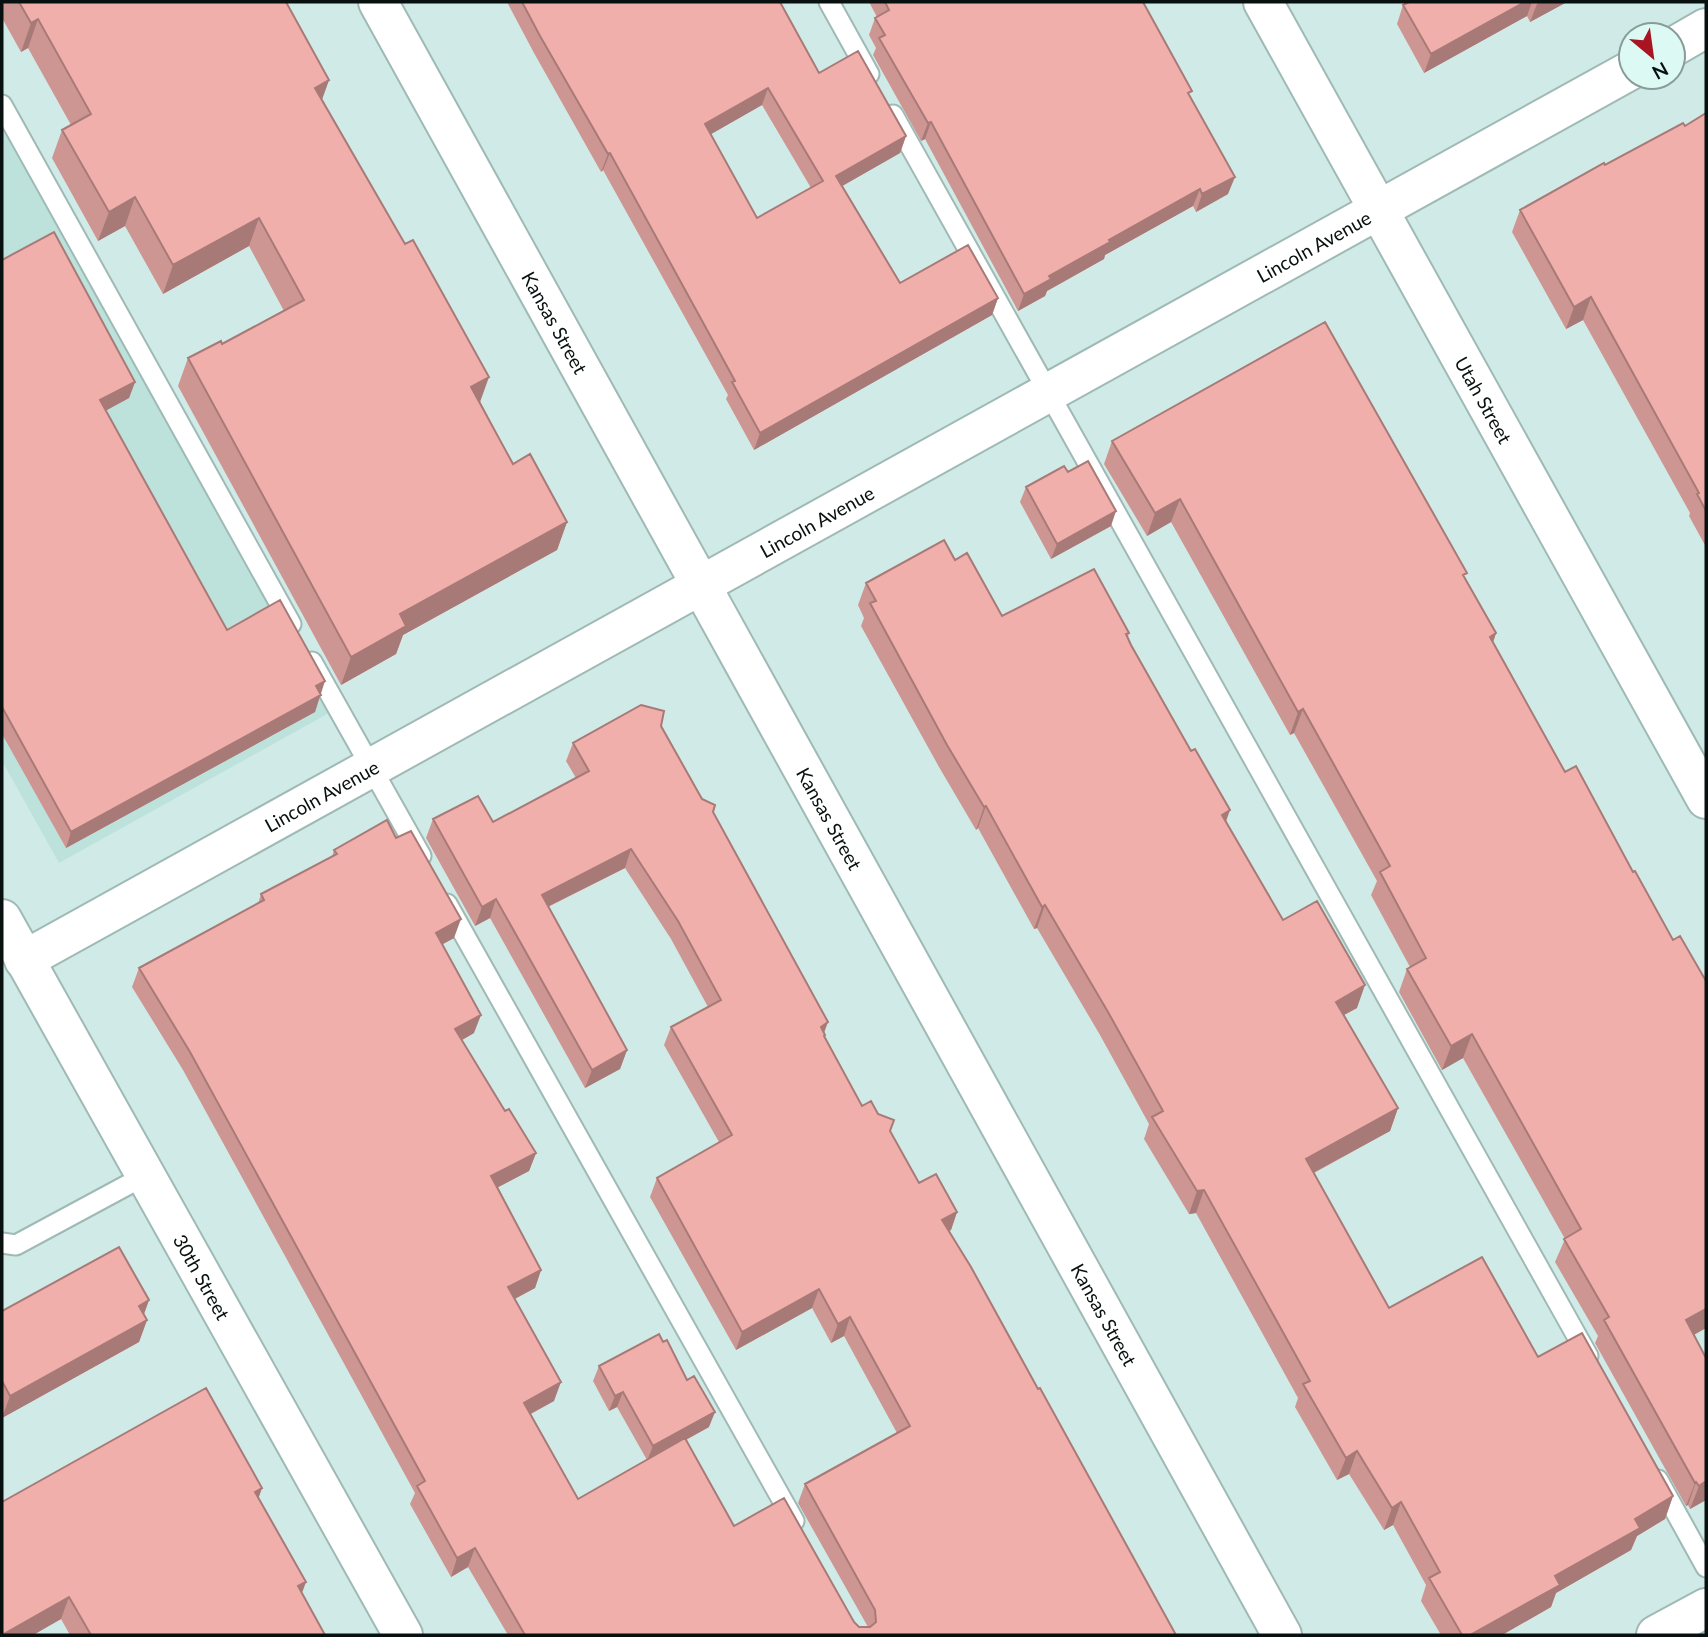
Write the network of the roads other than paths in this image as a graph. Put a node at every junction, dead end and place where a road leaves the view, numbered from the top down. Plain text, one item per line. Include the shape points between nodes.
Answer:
1 (378, 2) edge
2 (829, 2) edge
3 (1263, 2) edge
4 (1706, 28) edge
5 (1687, 39) edge
6 (1617, 78) edge
7 (2, 105) edge
8 (1380, 210) junction
9 (1049, 391) junction
10 (702, 585) junction
11 (372, 769) junction
12 (1706, 799) edge
13 (2, 919) edge
14 (13, 966) edge
15 (146, 1175) junction
16 (2, 1243) edge
17 (1597, 1372) edge
18 (1652, 1469) edge
19 (803, 1538) edge
20 (1706, 1567) edge
21 (1706, 1608) edge
22 (403, 1635) edge
23 (1282, 1635) edge
24 (1656, 1635) edge

1 - 10 street, Kansas Street
2 - 9 lane
3 - 8 street, Utah Street
4 - 5 street
6 - 8 street, Lincoln Avenue
7 - 11 lane
8 - 9 street, Lincoln Avenue
8 - 12 street, Utah Street
9 - 10 street, Lincoln Avenue
9 - 17 lane
10 - 11 street, Lincoln Avenue
10 - 23 street, Kansas Street
11 - 14 street, Lincoln Avenue
11 - 19 lane
13 - 14 street, 30th Street
14 - 15 street, 30th Street
15 - 16 lane via 16,1245
15 - 22 street, 30th Street
18 - 20 lane
21 - 24 street

